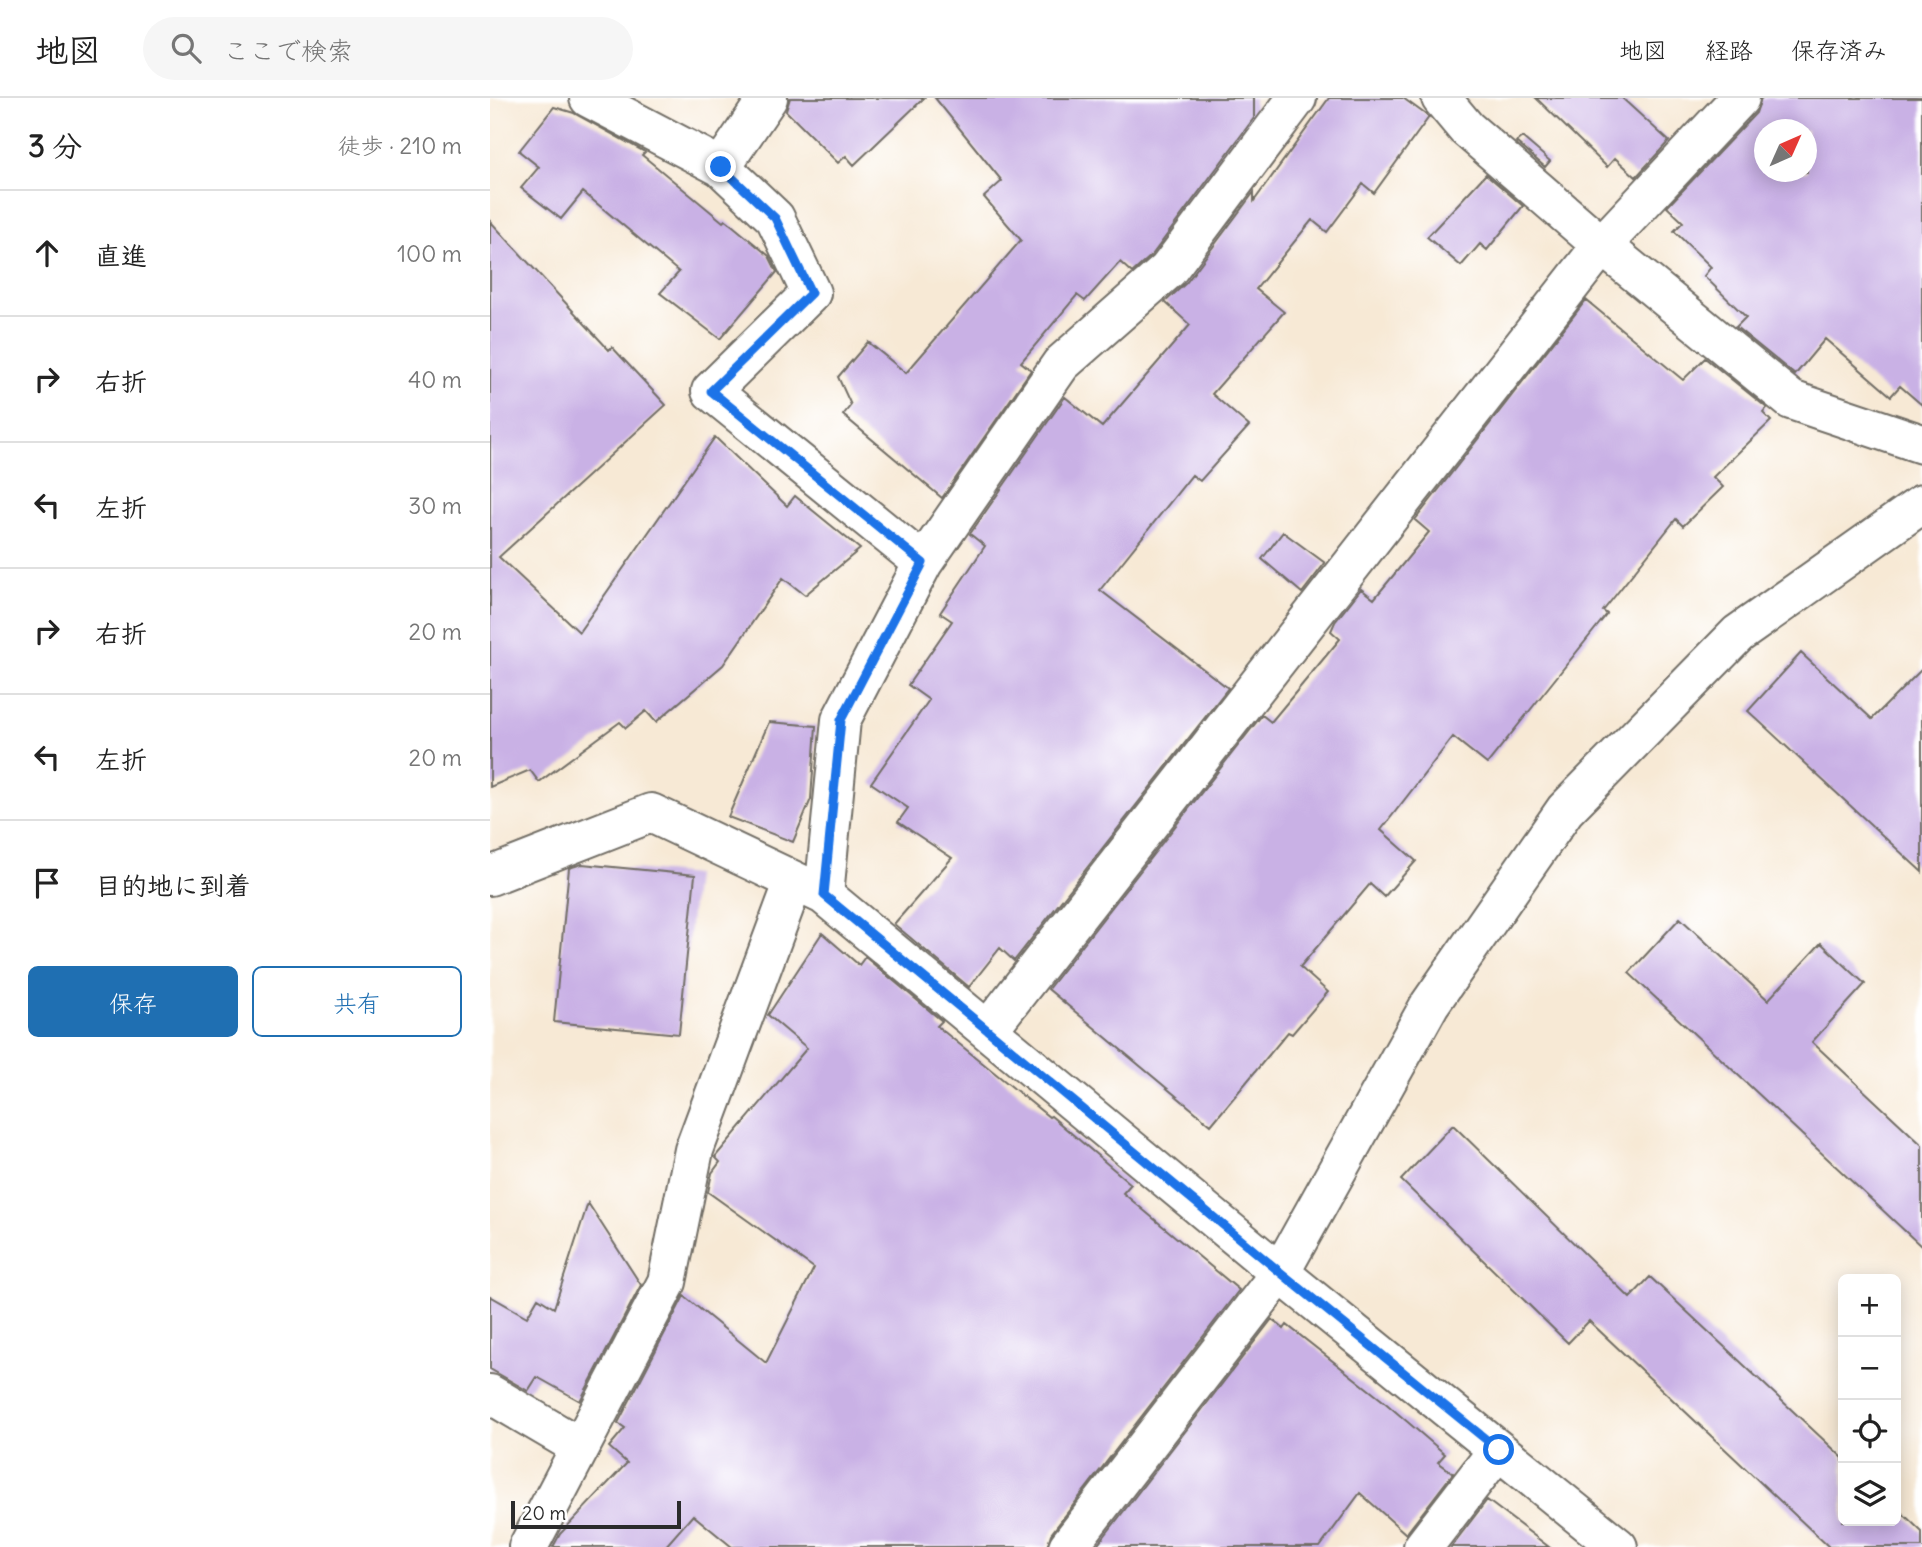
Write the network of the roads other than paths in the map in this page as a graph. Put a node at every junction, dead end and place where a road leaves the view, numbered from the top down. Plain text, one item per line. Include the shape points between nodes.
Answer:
1 (589, 98) edge
2 (768, 98) edge
3 (1297, 98) edge
4 (1441, 98) edge
5 (1740, 98) edge
6 (721, 167) junction
7 (1602, 245) junction
8 (1922, 444) edge
9 (1922, 504) edge
10 (923, 563) junction
11 (490, 876) edge
12 (809, 888) junction
13 (988, 1030) junction
14 (1280, 1272) junction
15 (490, 1394) edge
16 (580, 1447) junction
17 (1499, 1450) junction
18 (528, 1547) edge
19 (1068, 1547) edge
20 (1423, 1547) edge
21 (1618, 1547) edge

1 - 6 street
2 - 6 street
3 - 10 street via 1168,270 1062,364
4 - 7 street via 1466,128
5 - 7 street
6 - 10 street via 775,218 811,293 711,391
7 - 8 street via 1791,400
7 - 13 street
9 - 14 street via 1738,634 1565,810 1430,1004
10 - 12 street via 841,720
11 - 12 street via 651,813
12 - 13 street
12 - 16 street via 694,1150 667,1282
13 - 14 street
14 - 17 street
14 - 19 street
15 - 16 street
16 - 18 street
17 - 20 street
17 - 21 street

